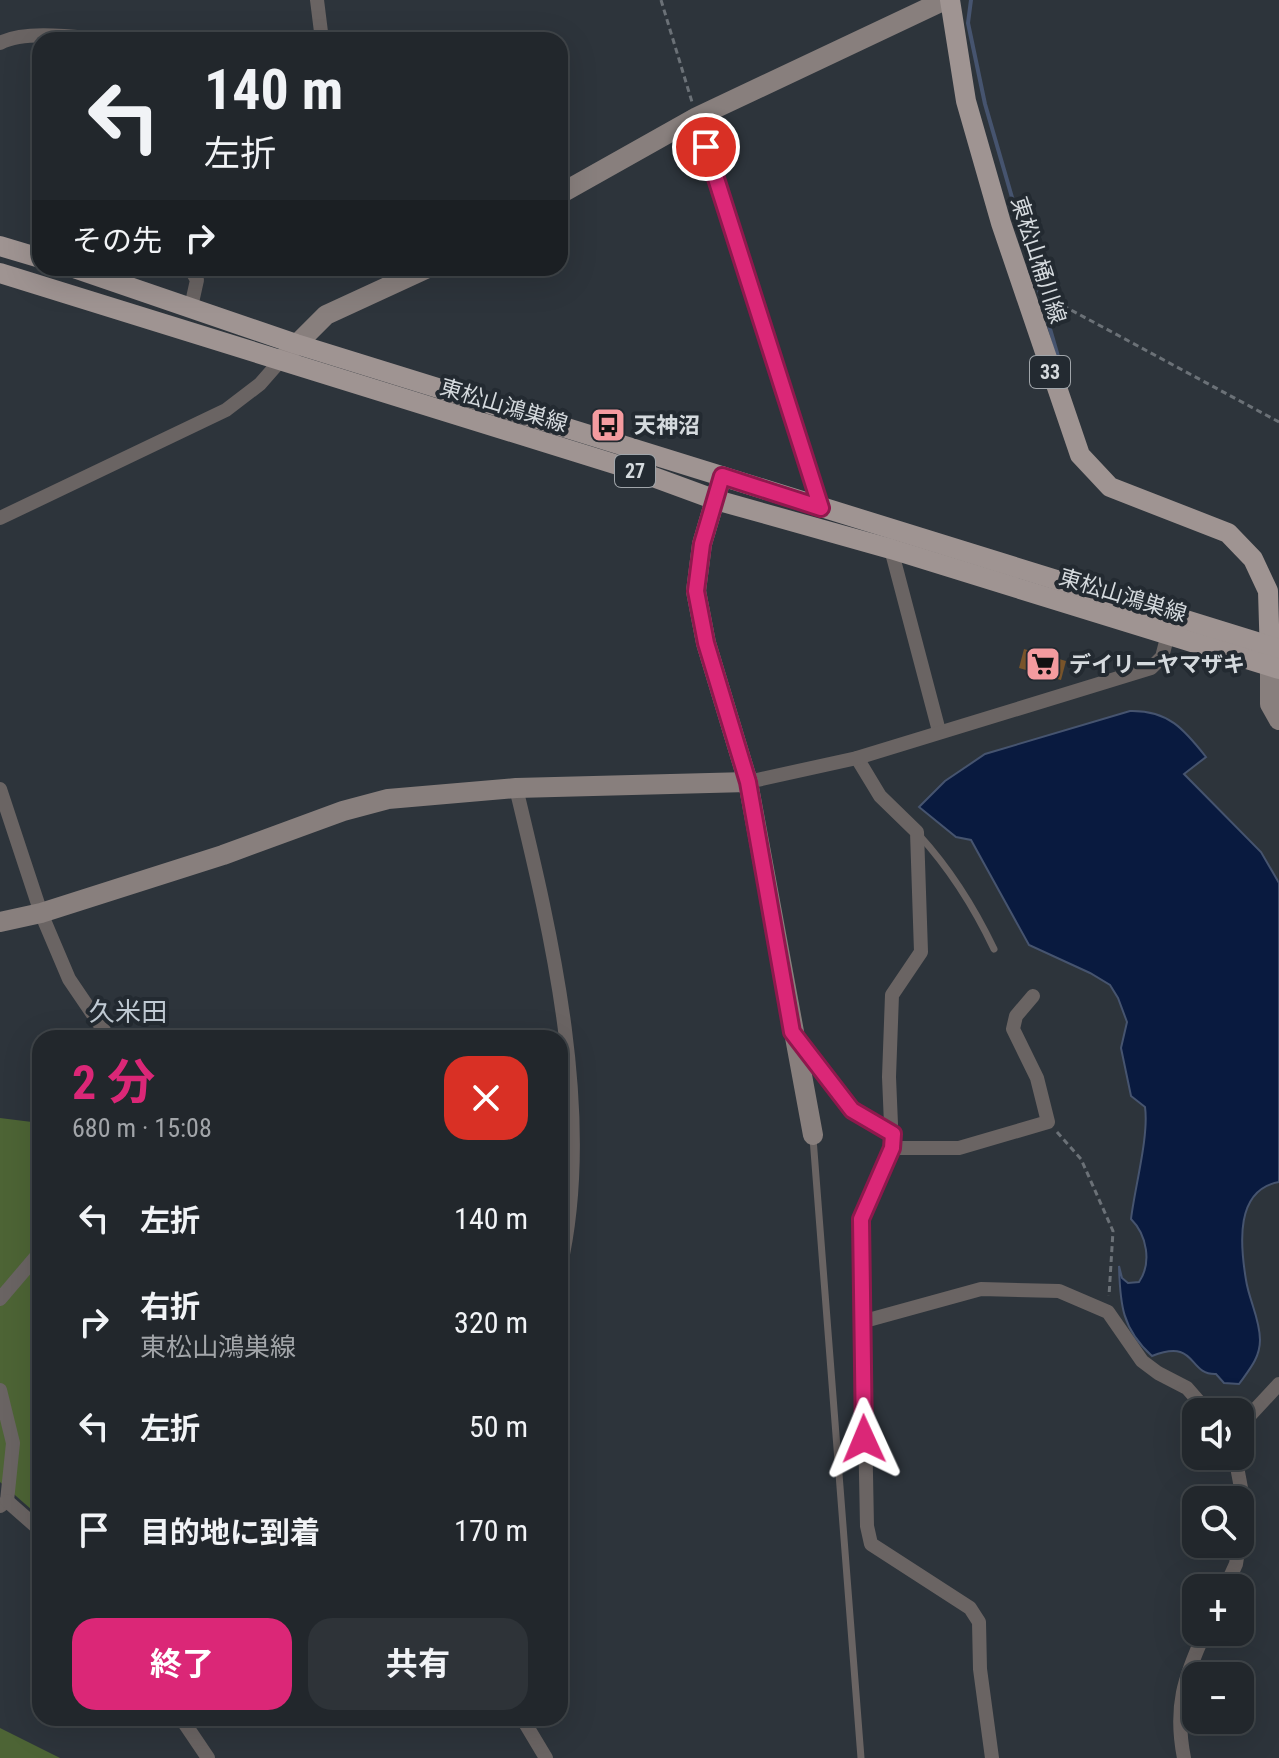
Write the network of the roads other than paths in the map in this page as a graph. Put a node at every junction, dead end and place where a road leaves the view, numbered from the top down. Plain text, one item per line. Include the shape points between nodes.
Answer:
1 (317, 0) edge
2 (948, 0) edge
3 (321, 32) edge
4 (32, 37) edge
5 (0, 43) edge
6 (697, 117) junction
7 (568, 190) edge
8 (0, 246) edge
9 (32, 256) edge
10 (0, 273) edge
11 (98, 276) edge
12 (195, 276) edge
13 (410, 276) edge
14 (191, 307) junction
15 (296, 344) junction
16 (281, 360) junction
17 (722, 476) junction
18 (716, 500) junction
19 (821, 508) junction
20 (0, 518) edge
21 (891, 549) junction
22 (1168, 634) junction
23 (1274, 657) edge
24 (1279, 720) edge
25 (939, 731) junction
26 (857, 758) junction
27 (748, 782) junction
28 (516, 788) junction
29 (0, 789) edge
30 (917, 832) junction
31 (41, 913) junction
32 (0, 922) edge
33 (994, 949) dead end
34 (1033, 996) dead end
35 (104, 1030) edge
36 (563, 1030) edge
37 (792, 1032) junction
38 (568, 1061) edge
39 (813, 1135) joint
40 (892, 1141) junction
41 (568, 1234) edge
42 (32, 1261) edge
43 (0, 1299) edge
44 (861, 1322) junction
45 (1279, 1384) edge
46 (0, 1390) edge
47 (1196, 1398) edge
48 (1254, 1411) edge
49 (4, 1504) edge
50 (32, 1524) edge
51 (1199, 1646) edge
52 (186, 1726) edge
53 (527, 1726) edge
54 (208, 1758) edge
55 (546, 1758) edge
56 (861, 1758) edge
57 (992, 1758) edge
58 (1184, 1758) edge

1 - 3 street
2 - 6 street
2 - 23 main road, 東松山桶川線 / 33 via 966,101 1080,455 1110,487 1228,533 1253,559 1268,591
4 - 5 street
6 - 7 street
6 - 19 street
8 - 9 main road
10 - 16 main road, 東松山鴻巣線 / 27
11 - 14 main road, 東松山鴻巣線 / 27
12 - 14 street
13 - 15 street via 326,315
14 - 15 main road, 東松山鴻巣線 / 27
15 - 16 street
15 - 17 main road, 東松山鴻巣線 / 27
16 - 18 main road, 東松山鴻巣線 / 27
16 - 20 street via 226,410
17 - 18 street
17 - 19 main road, 東松山鴻巣線 / 27
18 - 21 main road, 東松山鴻巣線 / 27
18 - 27 street via 702,544 696,591 706,643
19 - 23 main road, 東松山鴻巣線 / 27
21 - 22 main road, 東松山鴻巣線 / 27
21 - 25 street
22 - 23 main road, 東松山鴻巣線 / 27
22 - 25 street via 1162,657 1151,668
23 - 24 street via 1270,704
25 - 26 street
26 - 27 street
26 - 30 street via 880,796
27 - 28 street
27 - 37 street
28 - 31 street via 415,794 343,811
28 - 36 street via 543,897
29 - 31 street
30 - 33 lane via 971,904
30 - 40 street via 921,952 892,995
31 - 32 street
31 - 35 street via 69,979
34 - 40 street via 1016,1016 1013,1029 1037,1078 1048,1122 959,1148
37 - 39 street
37 - 40 street via 852,1110
38 - 41 street via 573,1094
39 - 56 lane
40 - 44 street via 861,1219
42 - 43 street
44 - 47 street via 981,1289 1059,1291 1108,1312 1142,1361
44 - 57 street via 871,1544 970,1608 979,1622
45 - 48 street
46 - 49 street via 13,1443
49 - 50 street
51 - 58 street via 1185,1676 1178,1724
52 - 54 street
53 - 55 street

